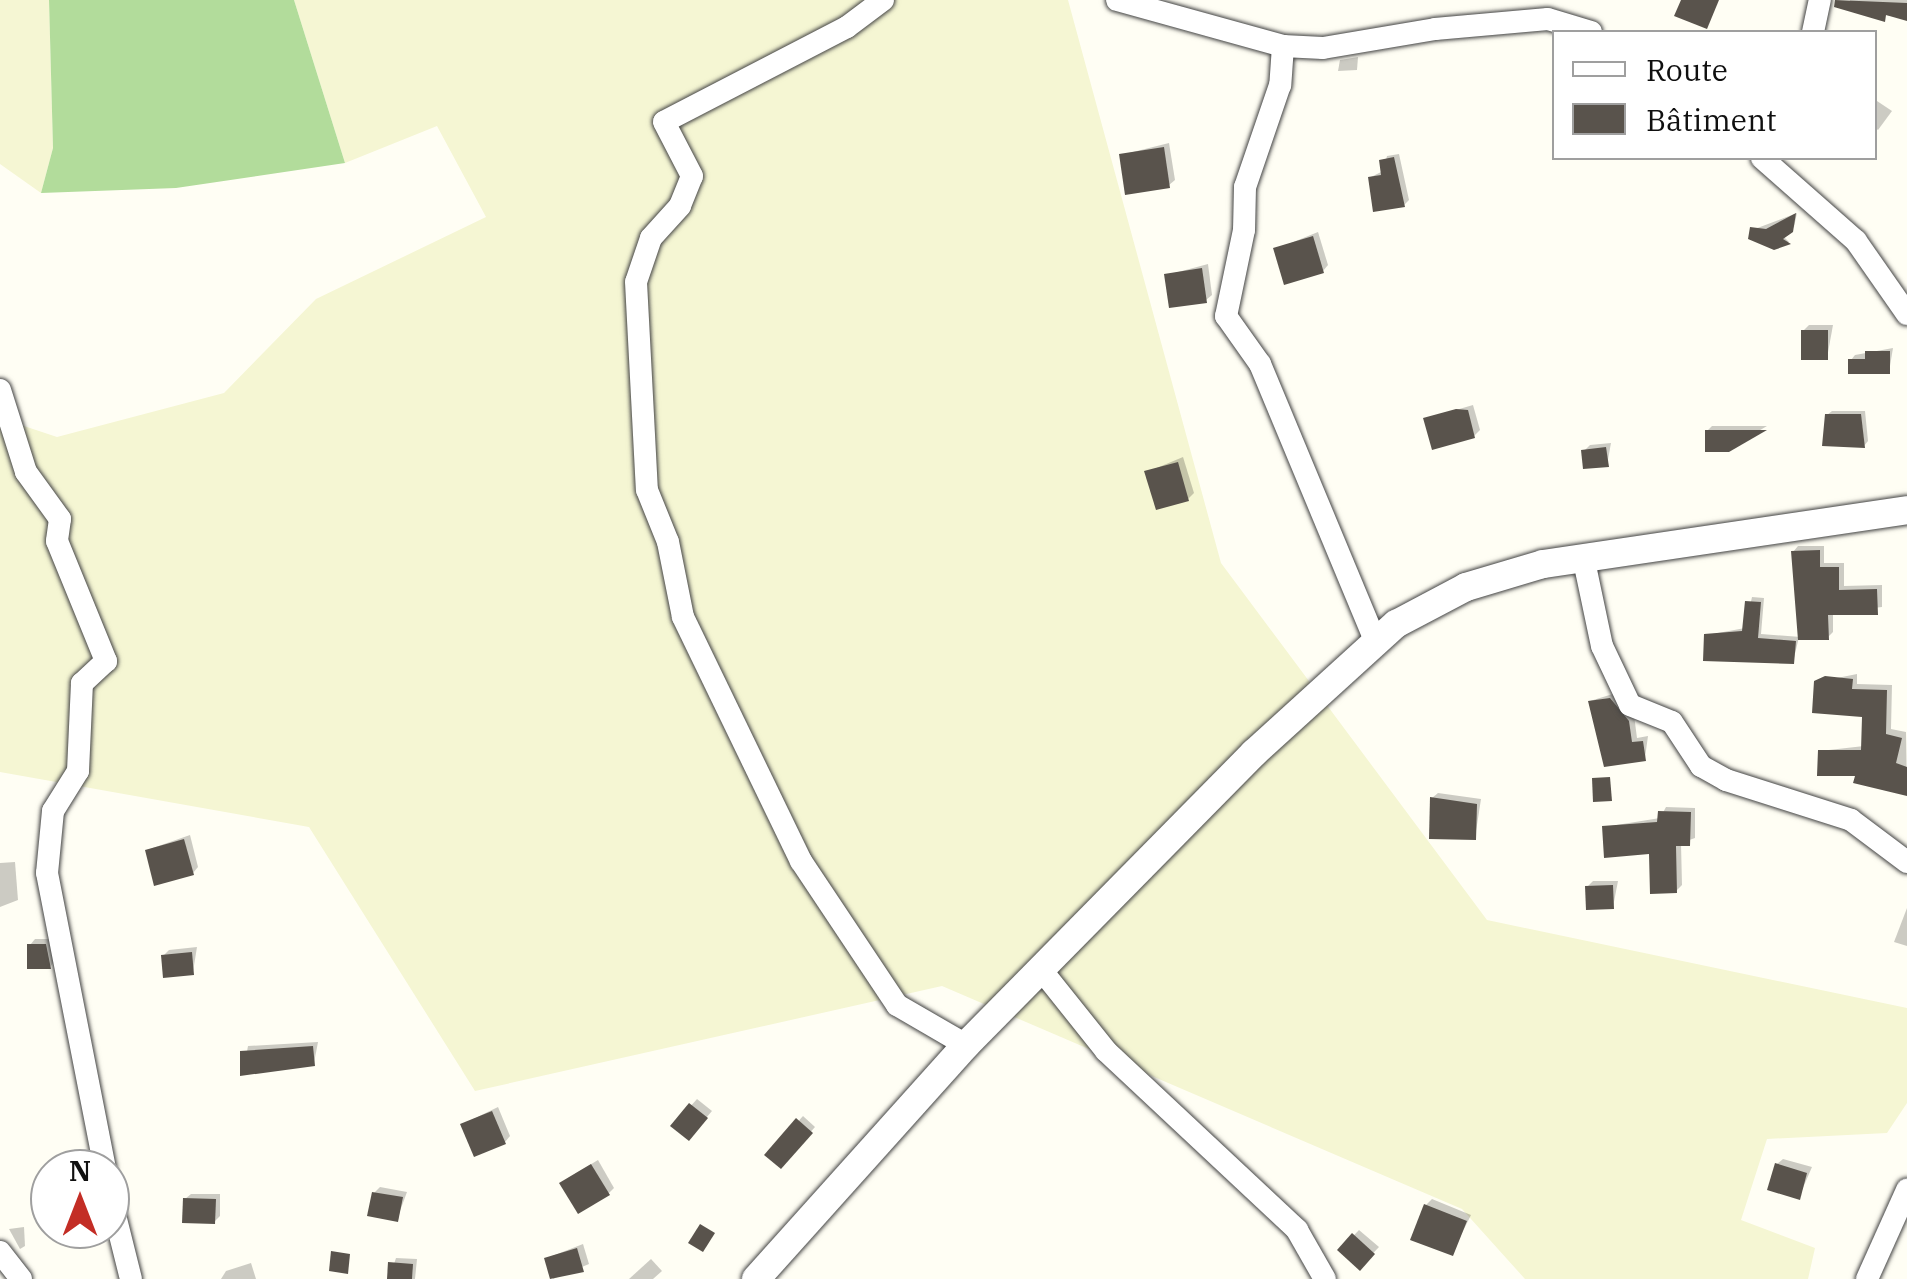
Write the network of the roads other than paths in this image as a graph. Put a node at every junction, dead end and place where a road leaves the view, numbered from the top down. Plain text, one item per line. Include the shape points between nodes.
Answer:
1 (883, 0) edge
2 (1117, 0) edge
3 (1517, 0) edge
4 (1820, 0) edge
5 (1548, 19) junction
6 (1584, 30) edge
7 (1813, 30) edge
8 (1284, 46) junction
9 (1766, 160) edge
10 (1907, 314) edge
11 (0, 390) edge
12 (1907, 510) edge
13 (1584, 556) junction
14 (1375, 640) junction
15 (1907, 862) edge
16 (1043, 972) junction
17 (966, 1046) junction
18 (101, 1149) edge
19 (1907, 1190) edge
20 (123, 1249) edge
21 (0, 1252) edge
22 (21, 1279) edge
23 (131, 1279) edge
24 (756, 1279) edge
25 (1325, 1279) edge
26 (1867, 1279) edge

1 - 17 street via 847,27 664,122 692,176 680,206 652,238 636,282 646,490 668,542 683,617 800,861 897,1005
2 - 8 street
3 - 5 street
4 - 7 street
5 - 6 street
5 - 8 street via 1435,28 1323,48
8 - 14 street via 1280,85 1245,188 1244,230 1226,316 1260,364
9 - 10 street via 1856,242
11 - 18 street via 26,472 60,519 58,542 106,661 82,683 78,771 53,811 48,873
12 - 13 street
13 - 14 street via 1466,587
13 - 15 street via 1602,646 1630,705 1672,722 1701,766 1851,820
14 - 16 street via 1254,753
16 - 17 street
16 - 25 street via 1106,1051 1298,1230
17 - 24 street
19 - 26 street
20 - 23 street
21 - 22 street

